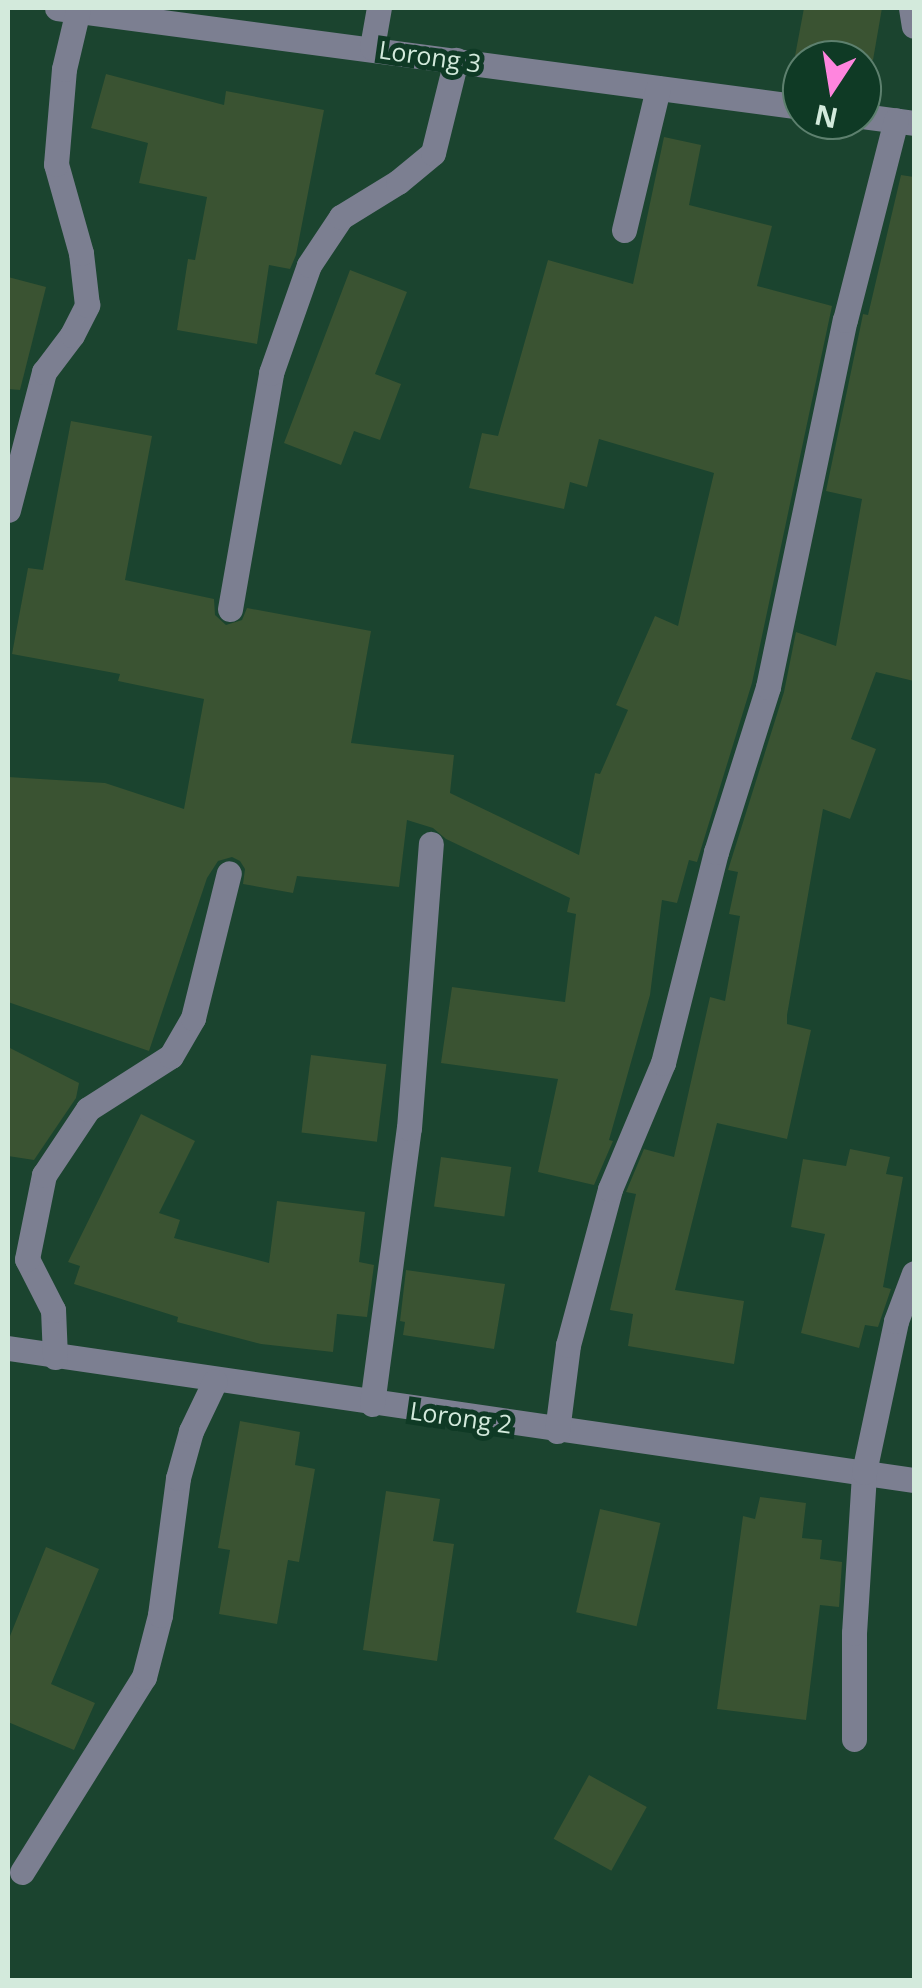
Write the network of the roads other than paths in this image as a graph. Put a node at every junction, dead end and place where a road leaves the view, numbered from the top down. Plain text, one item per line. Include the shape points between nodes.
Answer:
1 (379, 8) edge
2 (910, 8) edge
3 (68, 9) edge
4 (914, 26) edge
5 (372, 48) junction
6 (456, 60) junction
7 (658, 88) junction
8 (782, 105) edge
9 (905, 122) edge
10 (624, 230) dead end
11 (8, 510) edge
12 (230, 609) dead end
13 (431, 844) dead end
14 (230, 873) dead end
15 (914, 1273) edge
16 (8, 1348) edge
17 (55, 1356) junction
18 (215, 1380) junction
19 (372, 1404) junction
20 (557, 1431) junction
21 (864, 1472) junction
22 (914, 1480) edge
23 (854, 1739) dead end
24 (22, 1872) dead end

1 - 5 street
2 - 4 street
3 - 5 street, Lorong 3
3 - 11 street via 56,164 82,253 87,304 44,372
5 - 6 street, Lorong 3
6 - 7 street, Lorong 3
6 - 12 street via 434,153 341,217 309,266 271,373
7 - 8 street, Lorong 3
7 - 10 street
9 - 20 street via 845,320 768,687 716,852 663,1063 610,1189 568,1345
13 - 19 street via 409,1128
14 - 17 street via 193,1018 170,1056 88,1109 44,1175 27,1258 52,1310
15 - 21 street via 896,1321
16 - 17 street, Lorong 2
17 - 18 street, Lorong 2
18 - 19 street, Lorong 2
18 - 24 street via 178,1478 160,1615 144,1677
19 - 20 street, Lorong 2
20 - 21 street, Lorong 2
21 - 22 street, Lorong 2
21 - 23 street

